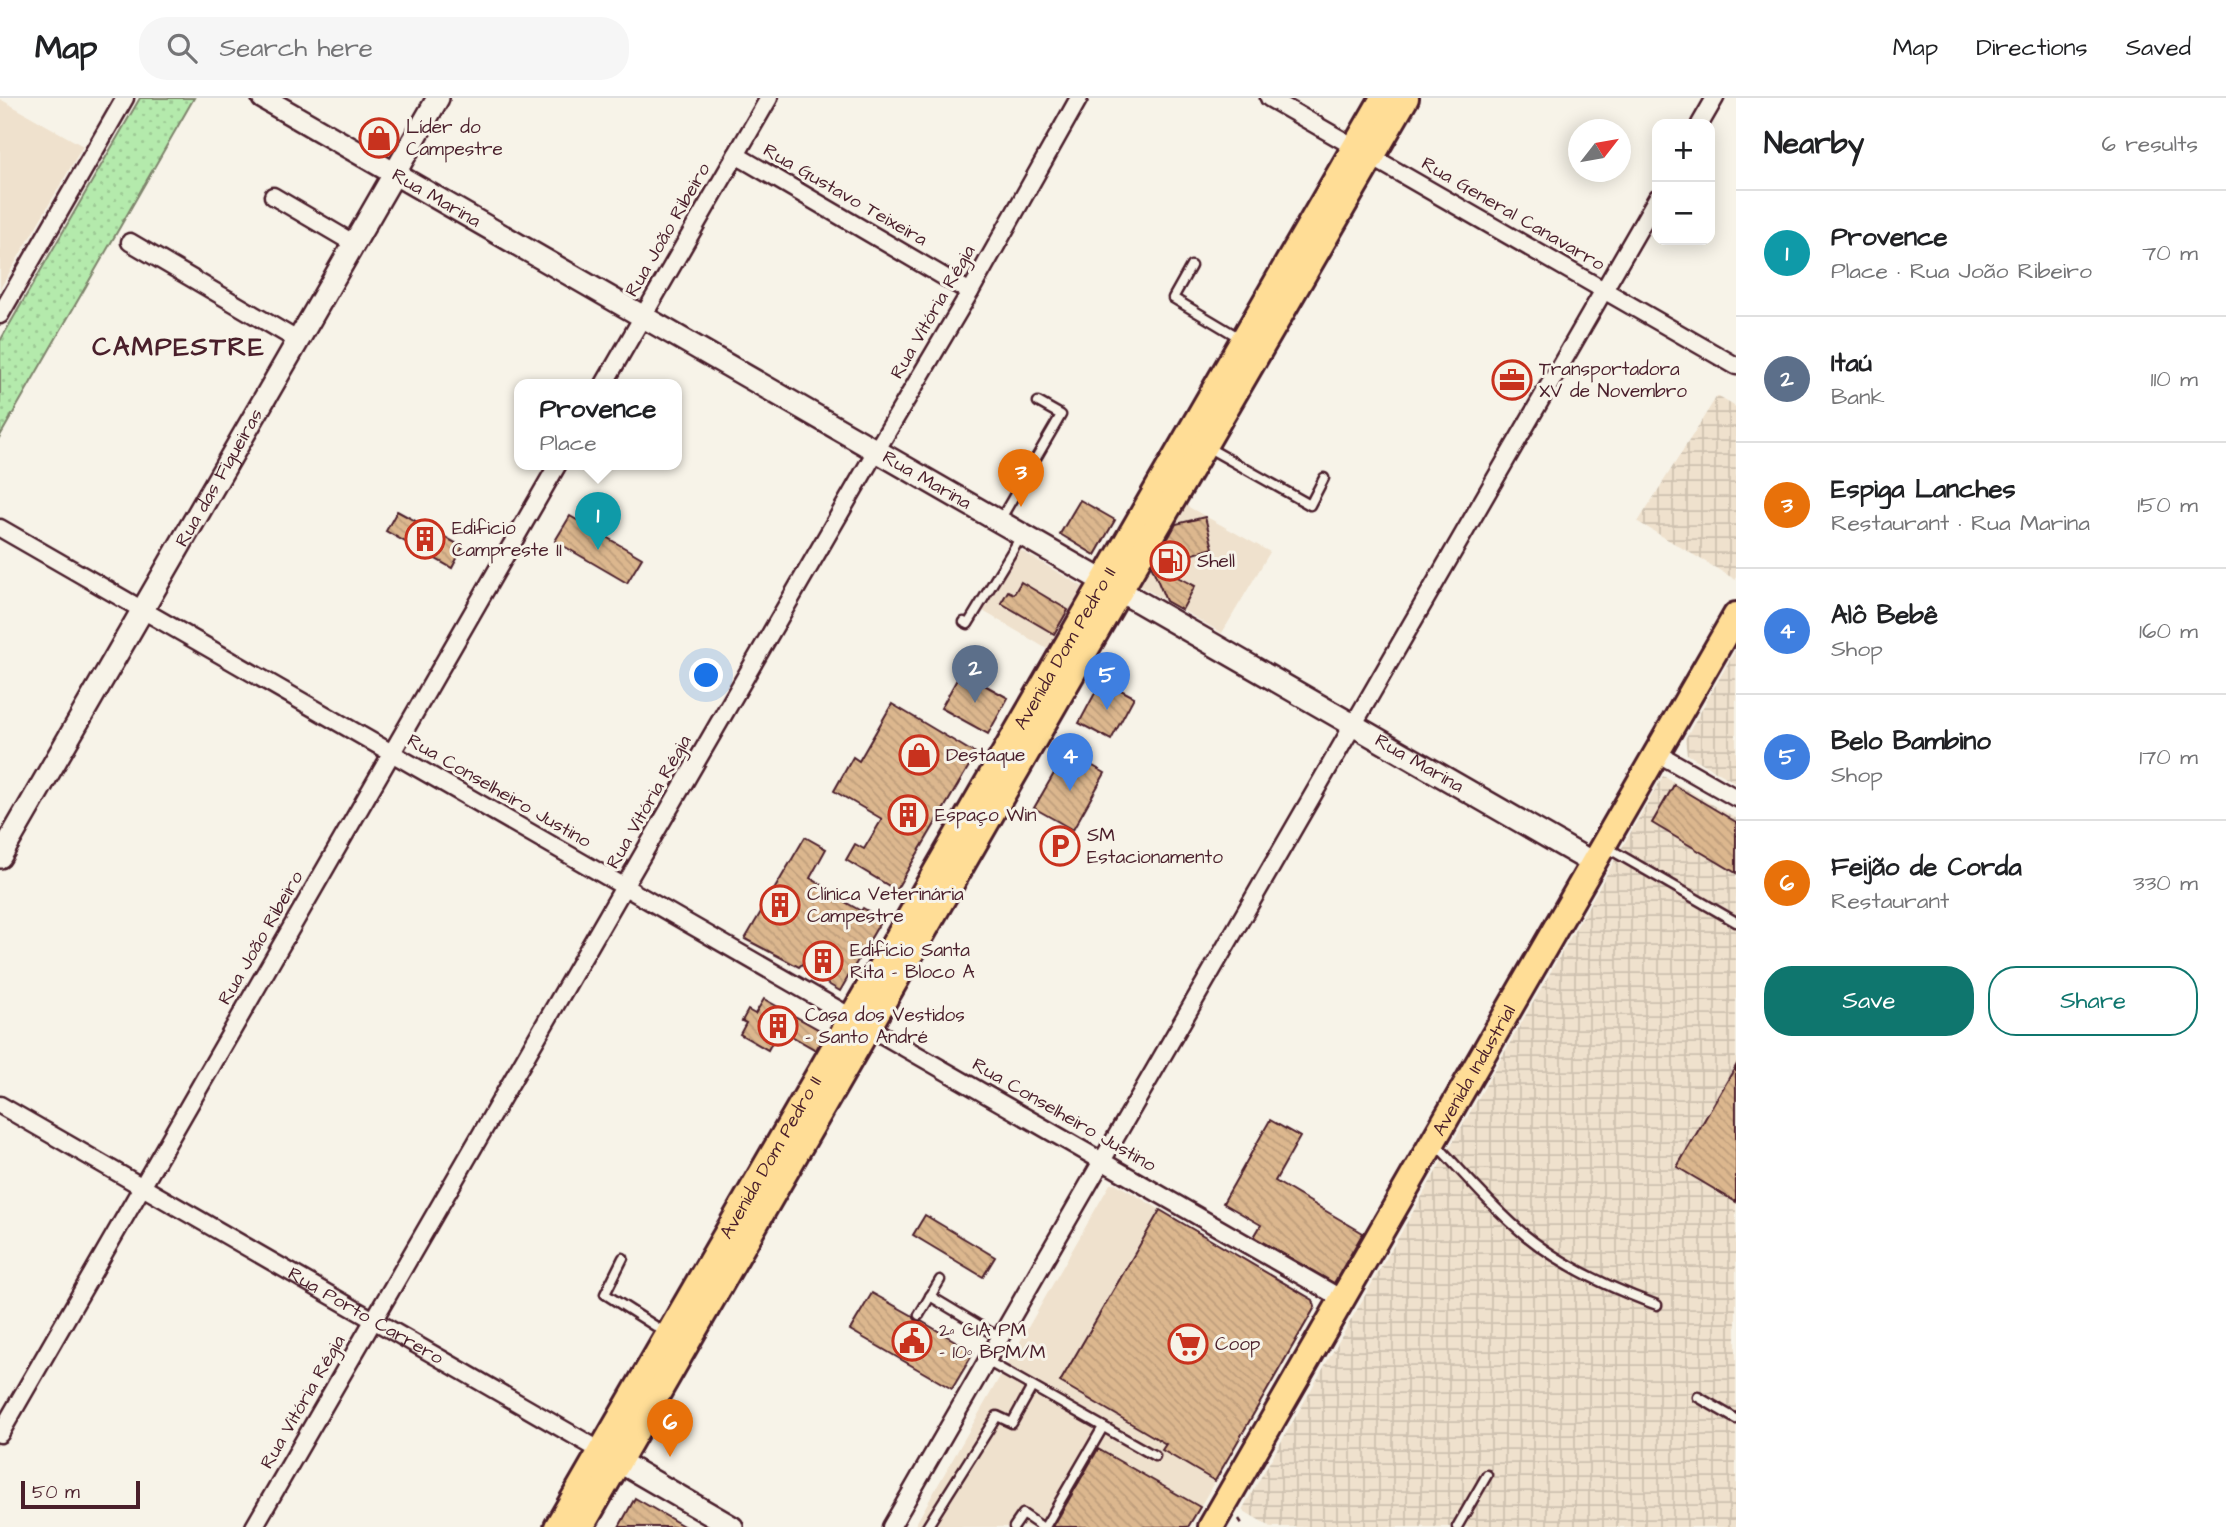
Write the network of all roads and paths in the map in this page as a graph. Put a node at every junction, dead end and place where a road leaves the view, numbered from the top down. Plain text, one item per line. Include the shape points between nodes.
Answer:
1 (125, 98) edge
2 (263, 98) edge
3 (438, 98) edge
4 (769, 98) edge
5 (1079, 98) edge
6 (1269, 98) edge
7 (1383, 98) edge
8 (1406, 98) edge
9 (1715, 98) edge
10 (1703, 119) edge
11 (1364, 152) junction
12 (736, 155) junction
13 (394, 172) junction
14 (273, 196) dead end
15 (1652, 207) edge
16 (130, 242) dead end
17 (353, 243) junction
18 (1191, 266) dead end
19 (1604, 291) junction
20 (970, 292) junction
21 (0, 315) edge
22 (642, 318) junction
23 (297, 340) junction
24 (1243, 340) junction
25 (1736, 366) edge
26 (607, 379) edge
27 (1038, 402) dead end
28 (1204, 445) junction
29 (876, 451) junction
30 (555, 470) edge
31 (1324, 478) dead end
32 (999, 522) junction
33 (0, 528) edge
34 (1022, 535) junction
35 (1111, 586) junction
36 (142, 610) junction
37 (1736, 615) edge
38 (964, 622) dead end
39 (1353, 726) junction
40 (392, 753) junction
41 (1657, 753) junction
42 (1736, 797) edge
43 (1598, 854) junction
44 (0, 857) edge
45 (624, 887) junction
46 (1736, 922) edge
47 (861, 1023) junction
48 (0, 1105) edge
49 (1433, 1141) junction
50 (1103, 1161) junction
51 (142, 1187) junction
52 (623, 1258) dead end
53 (940, 1280) dead end
54 (930, 1296) junction
55 (1342, 1299) junction
56 (1657, 1305) dead end
57 (919, 1315) dead end
58 (374, 1321) junction
59 (669, 1334) junction
60 (1000, 1338) junction
61 (988, 1361) junction
62 (1032, 1387) junction
63 (1698, 1397) dead end
64 (1736, 1419) edge
65 (3, 1423) edge
66 (1103, 1427) junction
67 (610, 1456) junction
68 (1155, 1456) dead end
69 (1487, 1475) dead end
70 (254, 1527) edge
71 (557, 1527) edge
72 (581, 1527) edge
73 (732, 1527) edge
74 (891, 1527) edge
75 (927, 1527) edge
76 (1014, 1527) edge
77 (1044, 1527) edge
78 (1212, 1527) edge
79 (1457, 1527) edge

1 - 21 street
2 - 13 street, Rua Marina
3 - 13 street, Rua das Figueiras
4 - 12 street, Rua João Ribeiro
5 - 20 street, Rua Vitória Régia
6 - 11 street, Rua General Canavarro
7 - 11 main road, Avenida Dom Pedro II
8 - 11 main road, Avenida Dom Pedro II
9 - 10 street
11 - 19 street, Rua General Canavarro
11 - 24 main road, Avenida Dom Pedro II
11 - 28 main road, Avenida Dom Pedro II
12 - 20 street, Rua Gustavo Teixeira
12 - 22 street, Rua João Ribeiro
13 - 17 street, Rua das Figueiras
13 - 22 street, Rua Marina
14 - 17 street
15 - 19 street
16 - 23 street
17 - 23 street, Rua das Figueiras
18 - 24 lane via 1172,298
19 - 25 street, Rua General Canavarro
19 - 39 street
20 - 29 street, Rua Vitória Régia
22 - 26 street, Rua João Ribeiro
22 - 29 street, Rua Marina
23 - 36 street, Rua das Figueiras
24 - 35 main road, Avenida Dom Pedro II
27 - 32 lane via 1060,415
28 - 31 lane via 1310,505
28 - 35 main road, Avenida Dom Pedro II
29 - 32 street, Rua Marina
29 - 45 street, Rua Vitória Régia
30 - 40 street, Rua João Ribeiro
32 - 34 street, Rua Marina
33 - 36 street, Rua Conselheiro Justino
34 - 35 street, Rua Marina
34 - 38 lane via 968,624
35 - 39 street, Rua Marina
35 - 47 main road, Avenida Dom Pedro II
36 - 40 street, Rua Conselheiro Justino
36 - 44 street, Rua das Figueiras
37 - 41 main road, Avenida Industrial
39 - 43 street, Rua Marina
39 - 50 street
40 - 45 street, Rua Conselheiro Justino
40 - 51 street, Rua João Ribeiro
41 - 42 street
41 - 43 main road, Avenida Industrial
43 - 46 lane
43 - 49 main road, Avenida Industrial
45 - 47 street, Rua Conselheiro Justino
45 - 58 street, Rua Vitória Régia
47 - 50 street, Rua Conselheiro Justino
47 - 59 main road, Avenida Dom Pedro II
47 - 67 main road, Avenida Dom Pedro II
48 - 51 street, Rua Porto Carrero
49 - 55 main road, Avenida Industrial
49 - 56 lane via 1502,1214 1549,1253 1594,1279
50 - 55 street, Rua Conselheiro Justino
50 - 60 street
51 - 58 street, Rua Porto Carrero
51 - 65 street, Rua João Ribeiro
52 - 59 lane via 604,1294
53 - 54 lane
54 - 57 lane
54 - 60 lane
55 - 78 main road, Avenida Industrial
58 - 67 street, Rua Porto Carrero
58 - 70 street, Rua Vitória Régia
59 - 67 main road, Avenida Dom Pedro II
60 - 61 street
61 - 62 lane
61 - 74 street
62 - 66 lane
62 - 75 lane via 1012,1423 997,1416
63 - 64 lane
66 - 68 lane
66 - 77 lane
67 - 71 main road, Avenida Dom Pedro II
67 - 72 main road, Avenida Dom Pedro II
67 - 73 street, Rua Porto Carrero
69 - 79 lane
76 - 77 lane via 1023,1514

